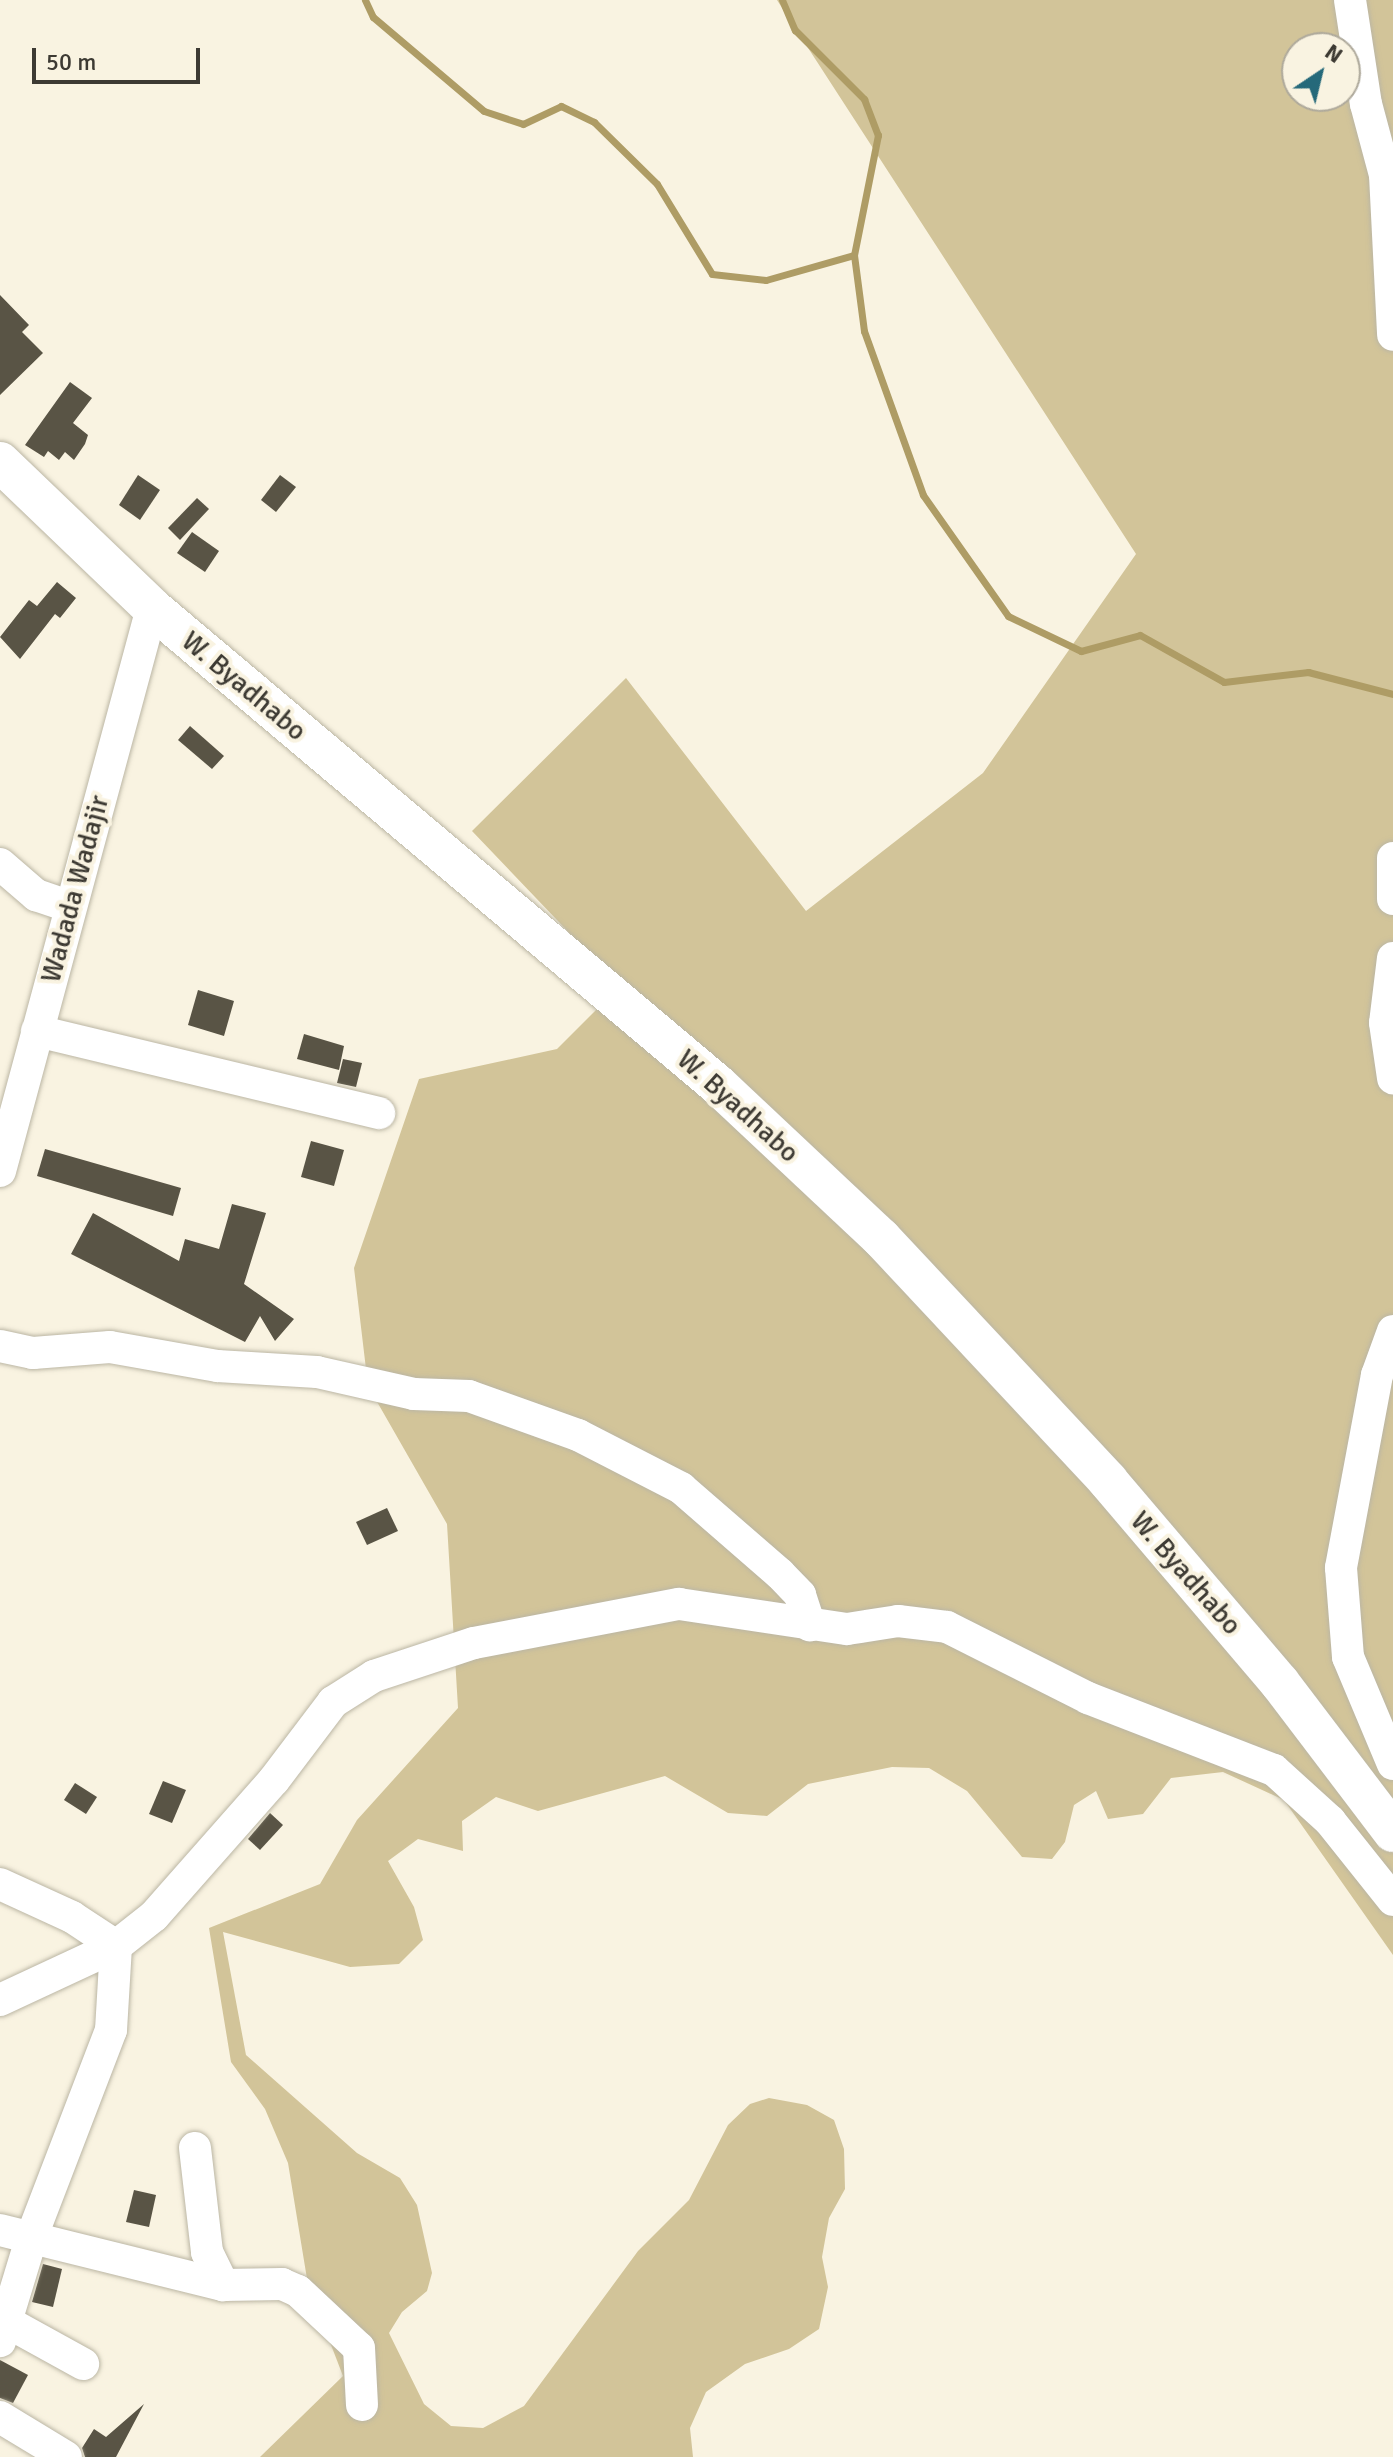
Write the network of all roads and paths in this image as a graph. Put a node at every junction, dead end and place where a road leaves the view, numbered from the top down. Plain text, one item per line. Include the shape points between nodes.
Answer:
1 (1350, 0) edge
2 (1393, 335) edge
3 (0, 462) edge
4 (152, 608) junction
5 (1393, 858) edge
6 (0, 864) edge
7 (1393, 899) edge
8 (70, 907) junction
9 (1393, 958) edge
10 (37, 1031) junction
11 (1393, 1078) edge
12 (379, 1113) dead end
13 (0, 1171) edge
14 (1393, 1331) edge
15 (0, 1346) edge
16 (810, 1625) junction
17 (1393, 1764) edge
18 (1393, 1832) edge
19 (0, 1884) edge
20 (1393, 1900) edge
21 (116, 1946) junction
22 (0, 2000) edge
23 (195, 2148) dead end
24 (0, 2230) edge
25 (32, 2236) junction
26 (223, 2285) junction
27 (4, 2331) edge
28 (83, 2364) dead end
29 (362, 2405) dead end
30 (0, 2417) edge
31 (66, 2457) edge

1 - 2 street via 1366,104 1385,175
3 - 4 main road, W. Byadhabo
4 - 8 street, Wadada Wadajir
4 - 18 main road, W. Byadhabo via 718,1085 881,1238 1128,1505 1280,1683
5 - 7 street
6 - 8 street via 36,895
8 - 10 street, Wadada Wadajir
9 - 11 street via 1385,1023
10 - 12 street
10 - 13 street, Wadada Wadajir
14 - 17 street via 1377,1375 1341,1568 1348,1657
15 - 16 street via 33,1353 110,1347 217,1366 317,1372 414,1394 469,1396 578,1435 681,1488 800,1595
16 - 20 street via 847,1629 898,1621 947,1627 1101,1704 1274,1770 1330,1821
16 - 21 street via 679,1604 474,1643 374,1676 333,1702 199,1867 154,1916
19 - 21 street via 72,1917
21 - 22 street
21 - 25 street via 111,2030
23 - 26 street via 207,2252
24 - 25 street
25 - 26 street
25 - 27 street
26 - 29 street via 282,2284 298,2291 359,2348
27 - 28 street
30 - 31 street

